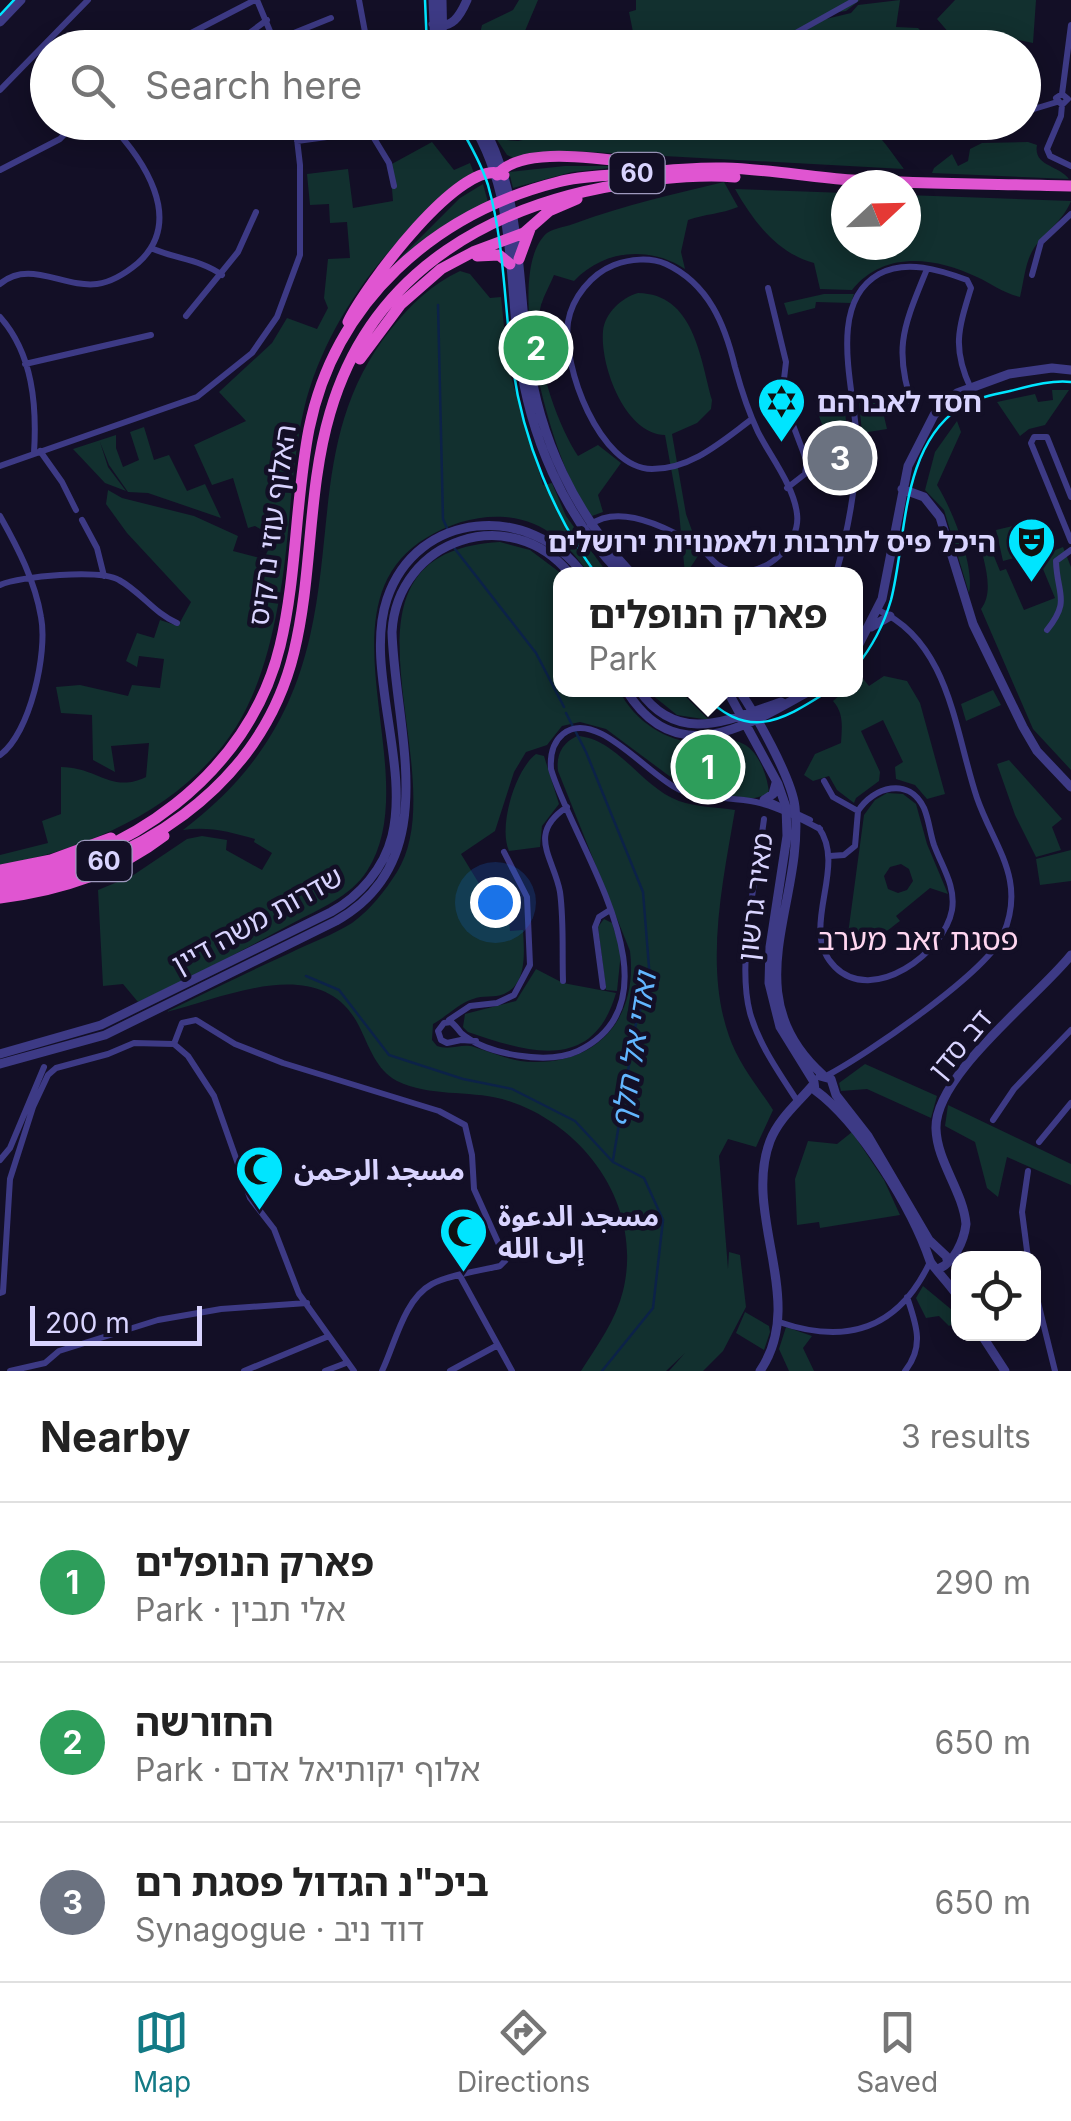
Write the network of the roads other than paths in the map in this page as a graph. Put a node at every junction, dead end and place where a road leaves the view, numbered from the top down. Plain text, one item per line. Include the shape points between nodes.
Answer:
1 (20, 0) edge
2 (88, 0) edge
3 (256, 0) edge
4 (359, 0) edge
5 (855, 0) edge
6 (439, 2) edge
7 (462, 8) edge
8 (331, 18) dead end
9 (266, 20) junction
10 (0, 22) edge
11 (438, 24) junction
12 (1071, 25) edge
13 (59, 30) edge
14 (197, 30) edge
15 (253, 30) edge
16 (270, 30) edge
17 (306, 30) edge
18 (365, 30) edge
19 (437, 30) edge
20 (440, 30) edge
21 (801, 30) edge
22 (30, 59) edge
23 (0, 90) edge
24 (1067, 96) edge
25 (1059, 104) junction
26 (1041, 108) edge
27 (56, 140) edge
28 (124, 140) edge
29 (297, 140) edge
30 (374, 140) edge
31 (481, 140) edge
32 (487, 140) edge
33 (1071, 166) edge
34 (687, 169) junction
35 (0, 170) edge
36 (501, 178) junction
37 (649, 180) junction
38 (831, 185) edge
39 (394, 186) dead end
40 (1071, 186) edge
41 (1034, 189) junction
42 (921, 190) edge
43 (1071, 194) edge
44 (256, 212) dead end
45 (1071, 214) edge
46 (530, 229) junction
47 (511, 231) junction
48 (150, 248) junction
49 (458, 259) junction
50 (514, 262) junction
51 (928, 268) junction
52 (222, 275) junction
53 (1032, 275) dead end
54 (0, 284) edge
55 (768, 288) dead end
56 (0, 316) edge
57 (186, 316) dead end
58 (151, 335) dead end
59 (25, 364) junction
60 (1071, 372) edge
61 (326, 379) junction
62 (971, 388) junction
63 (338, 395) junction
64 (914, 410) dead end
65 (752, 420) junction
66 (37, 452) junction
67 (0, 466) edge
68 (787, 488) junction
69 (902, 491) junction
70 (1071, 497) edge
71 (914, 498) junction
72 (898, 509) junction
73 (934, 509) junction
74 (76, 510) dead end
75 (0, 518) edge
76 (82, 520) dead end
77 (589, 529) junction
78 (1071, 541) edge
79 (1071, 550) edge
80 (562, 567) edge
81 (576, 567) edge
82 (615, 567) edge
83 (625, 567) edge
84 (721, 567) edge
85 (759, 567) edge
86 (837, 567) edge
87 (29, 576) junction
88 (104, 576) junction
89 (0, 585) edge
90 (878, 610) junction
91 (890, 616) junction
92 (178, 623) dead end
93 (869, 628) junction
94 (1047, 630) dead end
95 (863, 638) edge
96 (631, 697) edge
97 (644, 697) edge
98 (734, 697) edge
99 (744, 697) edge
100 (751, 697) edge
101 (794, 697) edge
102 (797, 697) edge
103 (776, 704) junction
104 (754, 719) junction
105 (711, 736) junction
106 (757, 744) junction
107 (0, 755) edge
108 (776, 780) junction
109 (824, 781) dead end
110 (1071, 786) edge
111 (760, 801) junction
112 (196, 806) junction
113 (566, 807) junction
114 (169, 809) junction
115 (791, 812) junction
116 (858, 812) junction
117 (764, 819) dead end
118 (504, 852) dead end
119 (830, 856) junction
120 (0, 870) edge
121 (0, 879) edge
122 (0, 889) edge
123 (0, 898) edge
124 (610, 910) junction
125 (1071, 954) edge
126 (563, 980) dead end
127 (603, 987) dead end
128 (459, 1013) junction
129 (444, 1023) junction
130 (458, 1028) junction
131 (1071, 1030) edge
132 (453, 1042) junction
133 (476, 1042) junction
134 (174, 1044) junction
135 (0, 1054) edge
136 (0, 1064) edge
137 (44, 1067) dead end
138 (823, 1085) junction
139 (800, 1100) junction
140 (1071, 1103) edge
141 (993, 1120) dead end
142 (1040, 1142) dead end
143 (0, 1160) edge
144 (1028, 1171) dead end
145 (1027, 1251) edge
146 (939, 1261) junction
147 (460, 1276) junction
148 (951, 1284) edge
149 (0, 1293) edge
150 (906, 1296) junction
151 (307, 1303) junction
152 (1041, 1314) edge
153 (779, 1322) junction
154 (329, 1336) junction
155 (985, 1341) edge
156 (496, 1346) junction
157 (346, 1363) junction
158 (31, 1370) edge
159 (10, 1371) edge
160 (244, 1371) edge
161 (325, 1371) edge
162 (354, 1371) edge
163 (382, 1371) edge
164 (450, 1371) edge
165 (512, 1371) edge
166 (760, 1371) edge
167 (905, 1371) edge
168 (1004, 1371) edge
169 (1055, 1371) edge

1 - 10 street
2 - 13 street
3 - 9 street
3 - 14 street
4 - 18 street
5 - 21 street
6 - 7 street via 447,13
6 - 11 street
7 - 11 street via 454,21
8 - 17 street
9 - 15 street
9 - 16 street
11 - 19 street
11 - 20 street
12 - 24 street
22 - 23 street
24 - 25 street via 1057,96
25 - 26 street
25 - 33 street via 1061,116 1046,149
27 - 35 street
28 - 48 street via 156,192 160,220
29 - 66 street via 300,255 276,317 252,353 197,397
30 - 39 street
31 - 36 street
32 - 36 street
34 - 36 highway via 564,155
34 - 41 highway, האלוף עוזי נרקיס / 60
34 - 61 highway, האלוף עוזי נרקיס / 60 via 558,182 462,219 378,289
36 - 47 street
36 - 61 highway via 474,178 387,262 354,308
37 - 38 highway, 60 via 725,176
37 - 46 highway via 560,206
37 - 63 highway, 60 via 548,200 466,236 396,295 359,347
40 - 41 highway, האלוף עוזי נרקיס / 60
41 - 42 highway, האלוף עוזי נרקיס / 60
41 - 43 highway, האלוף עוזי נרקיס / 60
44 - 52 street
45 - 53 street via 1041,242
46 - 47 highway
46 - 50 highway
47 - 49 highway
47 - 50 street
48 - 52 street
48 - 54 street via 133,268 104,282 24,272
49 - 50 highway via 494,254
49 - 63 highway via 387,321
50 - 77 street via 526,394 558,487
51 - 62 street via 970,283 957,342
51 - 64 street via 901,344
51 - 86 street via 882,272 852,304 857,450
52 - 57 street
55 - 68 street via 786,362 782,401 807,462 805,474
56 - 59 street
58 - 59 street
59 - 66 street via 36,406
60 - 62 street via 1024,374
60 - 62 street via 1009,374
61 - 114 highway, האלוף עוזי נרקיס / 60 via 306,446 280,648 236,741
62 - 69 street via 944,404 922,434
63 - 112 highway, האלוף עוזי נרקיס / 60 via 321,452 294,652 279,696 253,745
65 - 65 street via 720,316 682,274 660,262 636,260 607,268 586,285 569,319 572,358 591,418 624,458 653,469 686,463
65 - 68 street
66 - 67 street
66 - 74 street
68 - 85 street via 798,516 791,542
69 - 71 street
69 - 72 street
69 - 73 street via 920,494
70 - 78 street via 1047,437 1034,437
71 - 72 street
71 - 73 street
72 - 90 street
73 - 110 street via 973,624 1023,727
75 - 87 street
76 - 88 street
77 - 82 street
77 - 83 street
77 - 84 street via 616,515 638,520 693,543
79 - 94 street via 1056,561 1063,609
80 - 136 street, שדרות משה דיין via 540,548 494,535 445,548 407,582 392,632 404,831 390,868 355,910 105,1035
81 - 135 street, שדרות משה דיין via 554,543 506,525 462,529 418,552 392,585 382,621 396,809 388,847 368,882 331,912 149,1003 87,1030
87 - 88 street
87 - 89 street
87 - 107 street via 42,621 36,686 24,721
88 - 92 street via 120,580
90 - 91 street
90 - 93 street
91 - 93 street
91 - 138 street via 916,639 939,674 978,803 1006,862 1010,906 1002,936 982,966
93 - 95 street
96 - 105 street via 662,726
97 - 104 street via 675,720 698,725
98 - 104 street
99 - 104 street
100 - 103 street
101 - 103 street
102 - 104 street
103 - 104 street
104 - 105 street
104 - 106 street, מאיר גרשון
104 - 115 street, מאיר גרשון via 789,784
105 - 106 street via 743,736
106 - 108 street, מאיר גרשון
108 - 111 street via 772,794
108 - 115 street, מאיר גרשון
109 - 116 street via 833,796
111 - 113 street via 680,789 612,739 579,728 562,735 551,756
111 - 115 street
112 - 122 highway, האלוף עוזי נרקיס / 60 via 99,863
112 - 123 highway via 147,849 114,866
113 - 124 street
113 - 126 street via 549,823 544,848 560,893
114 - 120 highway via 67,855
114 - 121 highway, האלוף עוזי נרקיס / 60 via 84,858
115 - 119 street via 820,829
115 - 138 street, מאיר גרשון via 776,982 791,1036
116 - 119 street via 855,846
116 - 119 street via 876,793 892,788 922,804 952,892 938,942 881,979 840,972 821,935
117 - 139 street via 746,992 760,1040
118 - 128 street via 527,897 530,965 514,995
124 - 127 street via 595,927
124 - 133 street via 626,973 618,1008 600,1036 556,1057 521,1056
125 - 146 street, דב סדן via 965,1067 940,1106 938,1138 966,1224 962,1240
128 - 129 street
128 - 130 street
129 - 130 street
129 - 132 street via 439,1038
130 - 132 street
130 - 133 street
131 - 141 street
132 - 133 street
134 - 147 street via 182,1024 196,1020 235,1044 465,1125 474,1189 506,1260
134 - 149 street via 134,1042 48,1075 10,1179
134 - 151 street via 214,1096 250,1198 274,1229
137 - 143 street
138 - 139 street
138 - 146 street, מאיר גרשון via 868,1136
139 - 153 street via 773,1135 765,1164
140 - 142 street
144 - 145 street via 1022,1212
146 - 148 street, מאיר גרשון
146 - 150 street
147 - 156 street
147 - 163 street via 434,1283 413,1303
150 - 153 street via 884,1318 853,1331 819,1334
150 - 167 street via 918,1339
151 - 154 street
151 - 158 street via 158,1320 59,1351
152 - 169 street
153 - 166 street
154 - 157 street
154 - 160 street
155 - 168 street
156 - 164 street
156 - 165 street
157 - 161 street
157 - 162 street
158 - 159 street

